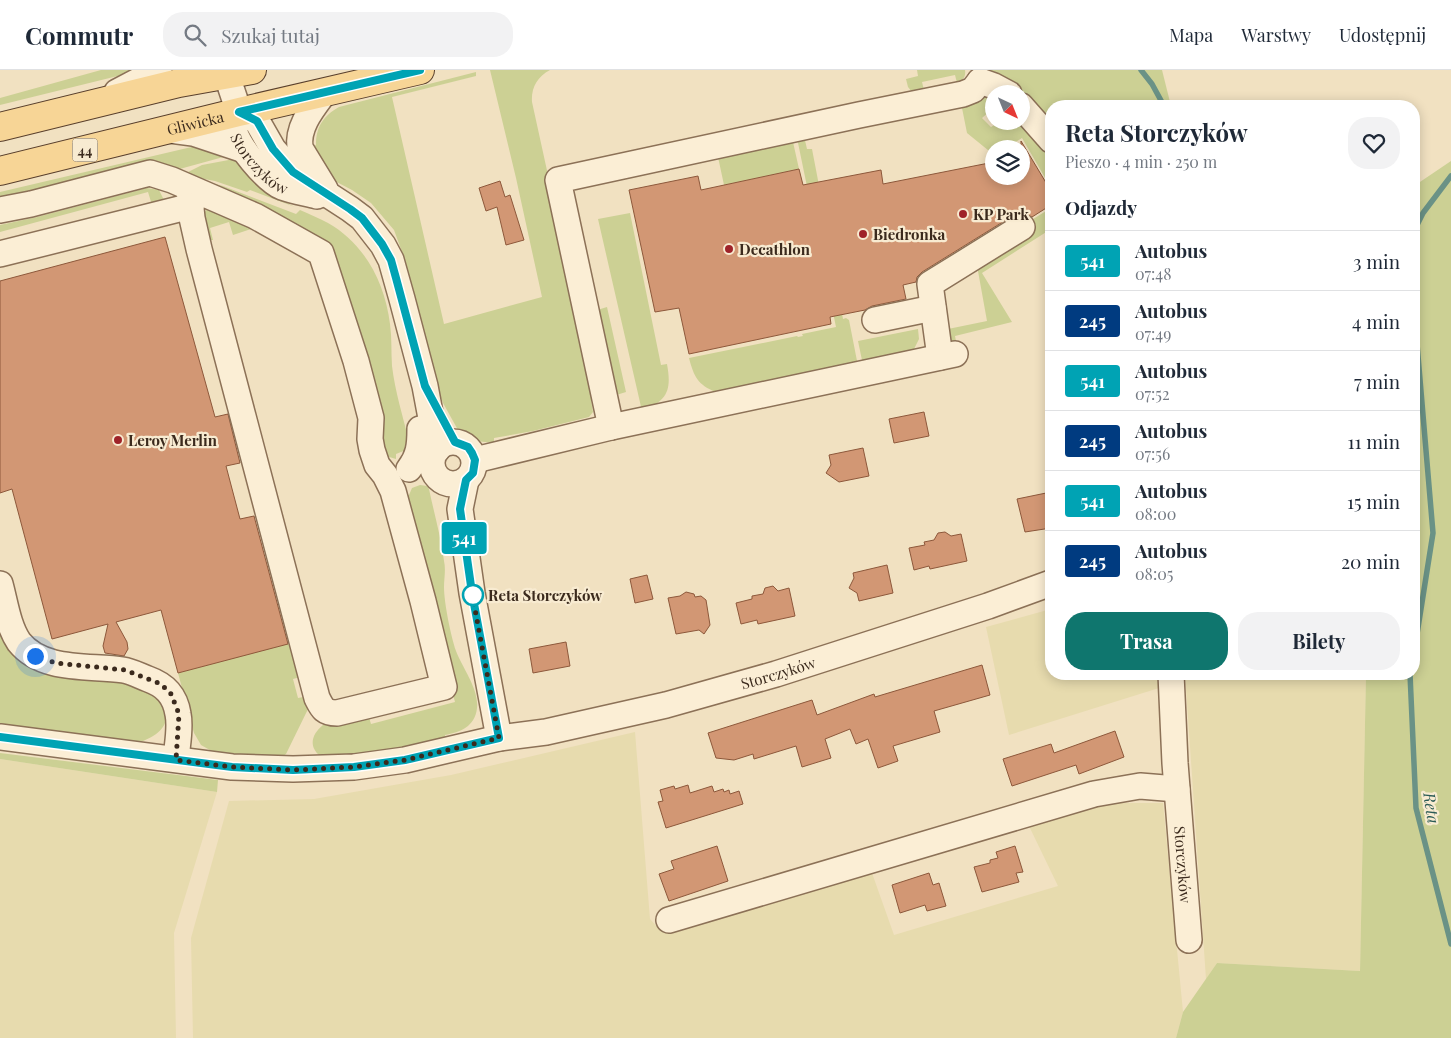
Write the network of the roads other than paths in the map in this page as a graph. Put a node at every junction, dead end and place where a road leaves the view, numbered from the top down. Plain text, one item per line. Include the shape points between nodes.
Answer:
1 (159, 70) edge
2 (420, 70) edge
3 (234, 71) edge
4 (980, 76) edge
5 (993, 85) edge
6 (324, 93) junction
7 (96, 103) junction
8 (239, 112) junction
9 (1030, 116) edge
10 (0, 127) edge
11 (170, 130) junction
12 (1045, 133) edge
13 (244, 150) junction
14 (0, 171) edge
15 (190, 197) junction
16 (334, 198) junction
17 (0, 210) edge
18 (1022, 227) dead end
19 (0, 254) edge
20 (933, 308) junction
21 (875, 320) dead end
22 (423, 378) junction
23 (611, 427) junction
24 (446, 464) junction
25 (385, 474) junction
26 (0, 584) edge
27 (1045, 585) edge
28 (1171, 680) edge
29 (0, 738) edge
30 (499, 738) junction
31 (176, 760) junction
32 (1177, 789) junction
33 (669, 920) dead end
34 (1188, 940) dead end

1 - 7 street
2 - 6 main road, Gliwicka / 44
3 - 7 main road
3 - 8 street, Storczyków
4 - 5 street
4 - 23 street via 973,90 963,94 558,180
6 - 8 main road, Gliwicka / 44
6 - 16 street, Storczyków via 302,128 300,148
7 - 10 main road
8 - 11 main road, Gliwicka / 44
8 - 13 street, Storczyków via 233,126
8 - 16 street, Storczyków via 257,121 273,149 293,172
9 - 12 street
11 - 13 street via 193,133
11 - 14 main road, Gliwicka / 44
13 - 16 street, Storczyków via 281,186
15 - 17 street via 172,180 150,173
15 - 19 street
15 - 25 street via 255,216 321,253 371,418 372,450
15 - 25 street via 210,294 317,698 323,710 329,713 444,687 400,516
16 - 22 street, Storczyków via 362,218 391,260
18 - 20 street via 930,284
20 - 21 street
20 - 23 street via 948,355
22 - 24 street
22 - 24 street via 417,456
23 - 24 street
24 - 25 street
24 - 30 street via 451,497 460,509
26 - 31 street via 14,632 35,656 56,663 125,670 167,688 179,714
27 - 30 street, Storczyków via 776,674 666,705 546,732
28 - 32 street, Storczyków
29 - 31 street, Storczyków
30 - 31 street, Storczyków via 405,760 354,767 293,770
32 - 33 street via 1140,786 1094,794
32 - 34 street, Storczyków

